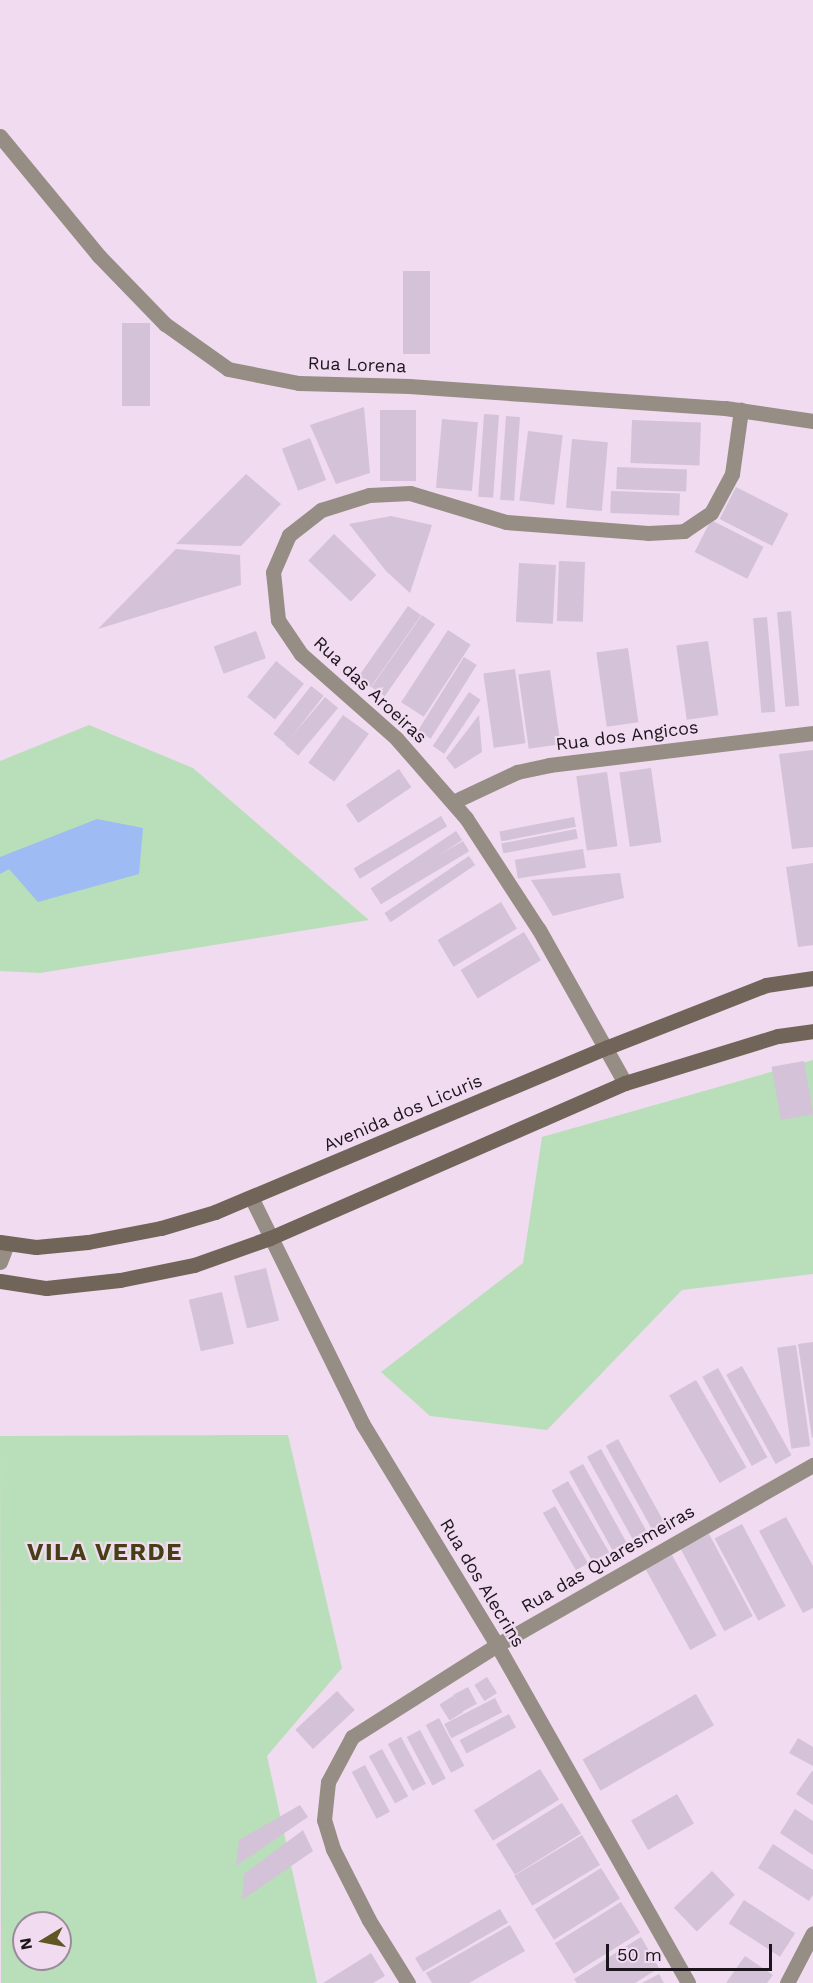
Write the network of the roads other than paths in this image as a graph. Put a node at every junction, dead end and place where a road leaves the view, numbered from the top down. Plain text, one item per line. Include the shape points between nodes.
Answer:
1 (0, 136) edge
2 (741, 411) junction
3 (813, 421) edge
4 (813, 733) edge
5 (453, 802) junction
6 (813, 978) edge
7 (813, 1030) edge
8 (608, 1047) junction
9 (626, 1083) junction
10 (252, 1199) junction
11 (270, 1238) junction
12 (3, 1243) edge
13 (0, 1262) edge
14 (0, 1281) edge
15 (813, 1466) edge
16 (497, 1645) junction
17 (813, 1933) edge
18 (408, 1983) edge
19 (688, 1983) edge
20 (787, 1983) edge

1 - 2 street, Rua Lorena via 99,256 165,324 228,369 299,383 409,386
2 - 3 street, Rua Lorena
2 - 5 street, Rua das Aroeiras via 732,474 711,513 684,531 648,533 506,522 410,493 369,495 321,510 289,536 273,572 278,620 301,654 396,738
4 - 5 street, Rua dos Angicos via 549,765 517,772
5 - 8 street, Rua das Aroeiras via 539,930
6 - 8 street, Avenida dos Licuris via 766,985
7 - 9 street via 778,1036
8 - 9 street, Rua das Aroeiras
8 - 10 street, Avenida dos Licuris
9 - 11 street
10 - 11 street, Rua dos Alecrins
10 - 12 street, Avenida dos Licuris via 161,1228 36,1247
11 - 14 street via 194,1265 120,1280 46,1288
11 - 16 street, Rua dos Alecrins via 362,1424
12 - 13 street
15 - 16 street, Rua das Quaresmeiras
16 - 18 street, Rua das Quaresmeiras via 352,1737 327,1782 324,1820 333,1849 369,1920
16 - 19 street, Rua dos Alecrins
17 - 20 street

